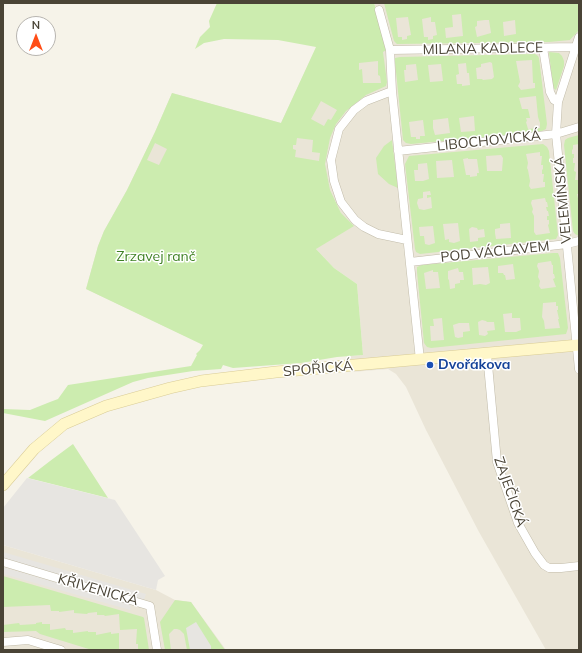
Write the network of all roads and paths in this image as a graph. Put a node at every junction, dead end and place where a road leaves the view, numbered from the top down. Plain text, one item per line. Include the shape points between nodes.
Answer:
1 (379, 10) dead end
2 (579, 37) edge
3 (575, 47) junction
4 (543, 48) junction
5 (390, 50) junction
6 (392, 91) junction
7 (558, 102) junction
8 (579, 127) edge
9 (556, 134) junction
10 (398, 151) junction
11 (408, 240) junction
12 (579, 241) edge
13 (567, 244) junction
14 (410, 262) junction
15 (578, 345) edge
16 (487, 354) junction
17 (420, 360) junction
18 (579, 369) edge
19 (3, 485) edge
20 (3, 562) edge
21 (579, 566) edge
22 (3, 642) edge
23 (61, 650) edge
24 (157, 650) edge

1 - 5 street
2 - 3 street, VELEMÍNSKÁ
3 - 4 street, MILANA KADLECE
3 - 7 street, VELEMÍNSKÁ
4 - 5 street, MILANA KADLECE
4 - 7 street via 550,92
5 - 6 street
6 - 10 street
6 - 11 street via 366,101 354,110 339,129 331,160 334,182 341,202 355,220 378,234
7 - 9 street, VELEMÍNSKÁ
8 - 9 street, LIBOCHOVICKÁ
9 - 10 street, LIBOCHOVICKÁ
9 - 13 street, VELEMÍNSKÁ
10 - 11 street
11 - 14 street
12 - 13 street, POD VÁCLAVEM
13 - 14 street, POD VÁCLAVEM
13 - 15 street, VELEMÍNSKÁ
14 - 17 street
15 - 16 street, SPOŘICKÁ
15 - 18 street, VELEMÍNSKÁ
16 - 17 street, SPOŘICKÁ
16 - 21 street, ZAJEČICKÁ via 497,462 518,523 544,565 549,568
17 - 19 street, SPOŘICKÁ via 201,381 106,406 64,424 34,449
20 - 24 street, KŘIVENICKÁ via 150,606
22 - 23 street via 28,640

